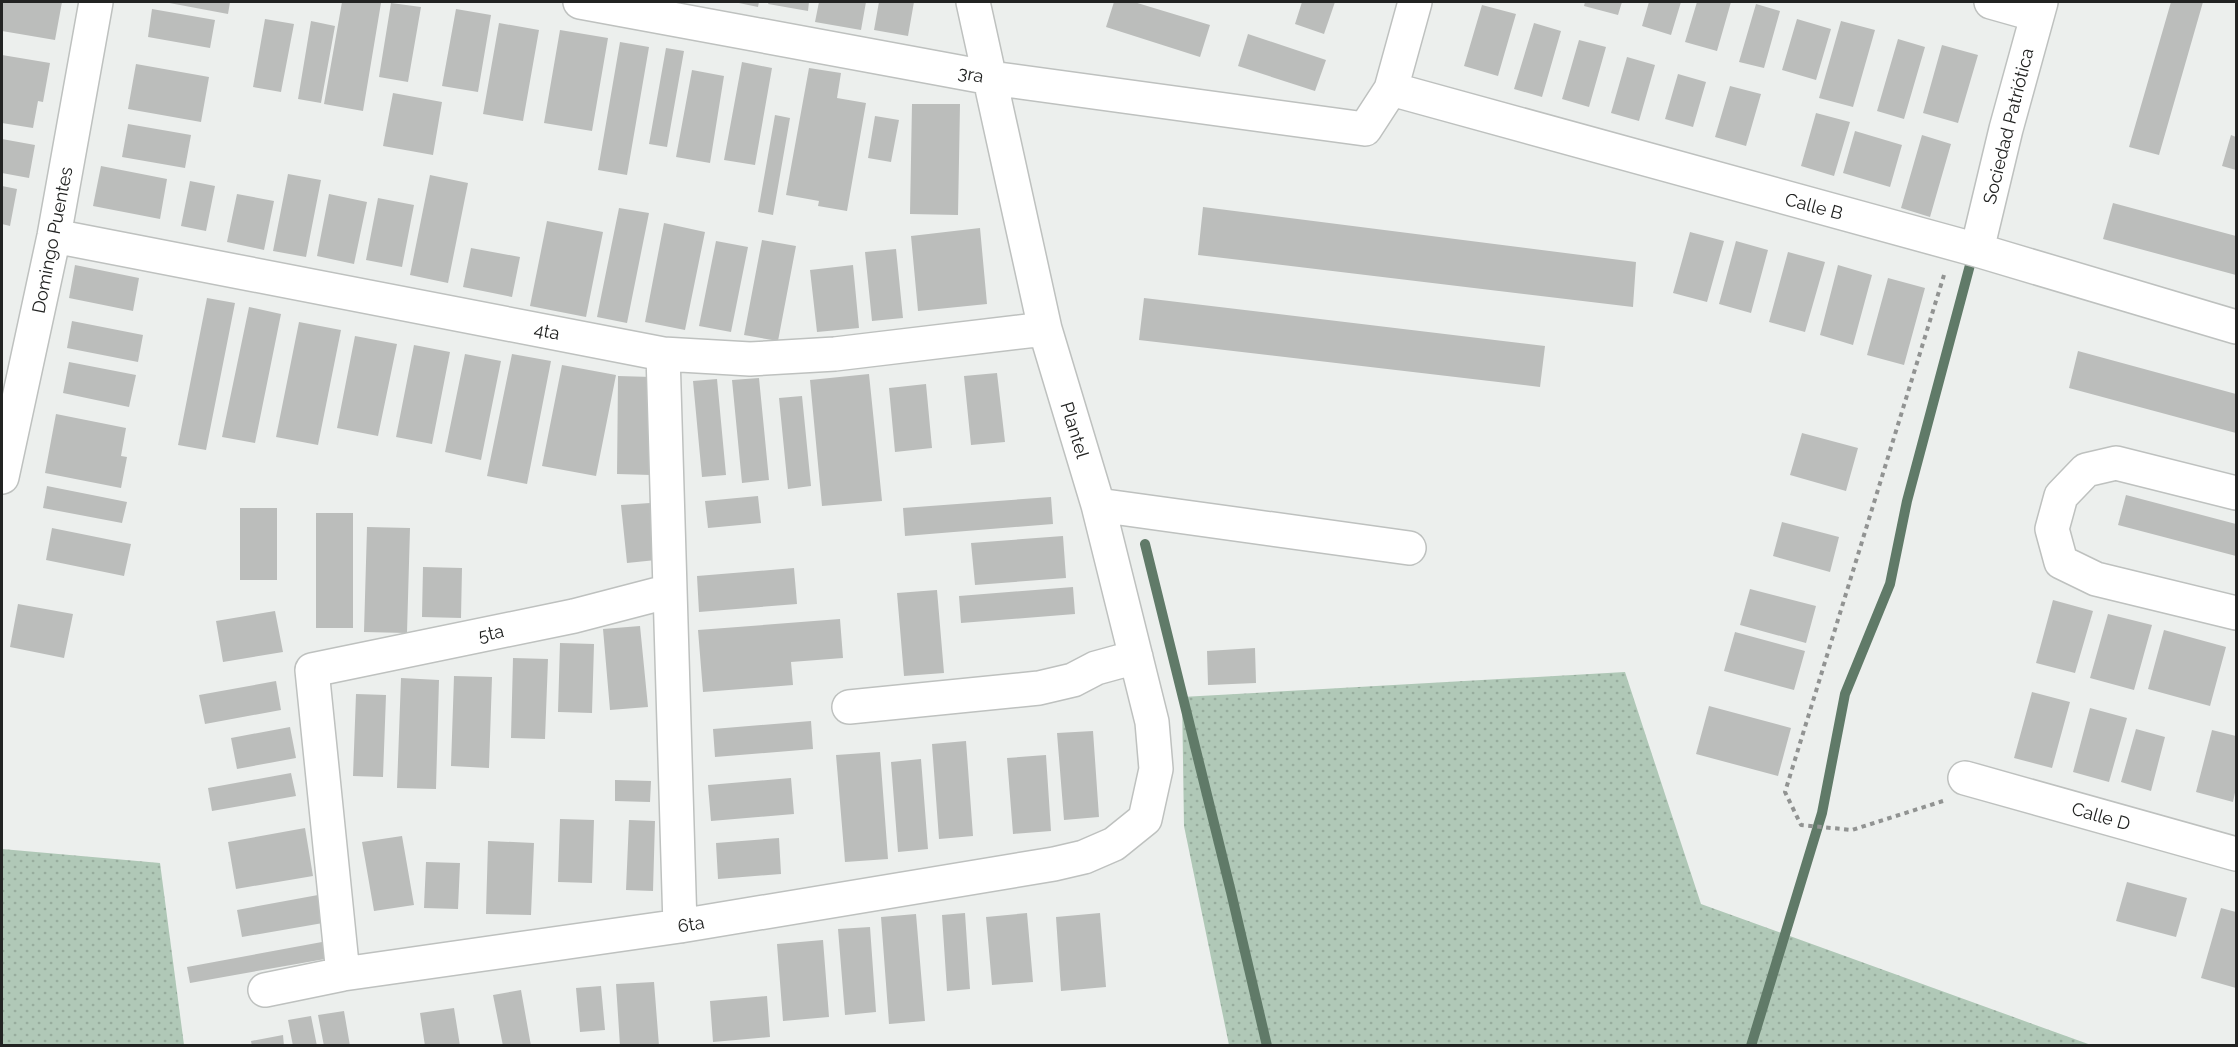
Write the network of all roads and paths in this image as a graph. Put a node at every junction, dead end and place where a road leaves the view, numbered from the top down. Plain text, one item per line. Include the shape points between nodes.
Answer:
1 (96, 2) edge
2 (580, 2) edge
3 (974, 2) edge
4 (1415, 2) edge
5 (1991, 2) edge
6 (2039, 8) edge
7 (991, 78) junction
8 (1391, 89) junction
9 (54, 236) junction
10 (1965, 247) junction
11 (2236, 327) edge
12 (1045, 330) junction
13 (663, 354) junction
14 (2, 477) edge
15 (2236, 493) edge
16 (1098, 505) junction
17 (1408, 548) dead end
18 (670, 591) junction
19 (2236, 613) edge
20 (1136, 657) junction
21 (849, 707) dead end
22 (1979, 782) joint
23 (1114, 844) joint
24 (2236, 854) edge
25 (680, 926) junction
26 (343, 974) junction
27 (265, 990) dead end

1 - 9 street, Domingo Puentes
2 - 7 street, 3ra
3 - 7 street, Plantel
4 - 8 street
5 - 6 street
6 - 10 street, Sociedad Patriótica via 2006,129
7 - 8 street, 3ra via 1365,129
7 - 12 street, Plantel
8 - 10 street, Calle B
9 - 13 street, 4ta
9 - 14 street, Domingo Puentes
10 - 11 street, Calle B
10 - 22 path via 1785,792 1801,825 1852,830
12 - 13 street, 4ta via 835,354 750,359
12 - 16 street, Plantel
13 - 18 street
15 - 19 street via 2116,463 2086,470 2061,496 2052,529 2061,562 2096,579
16 - 17 street
16 - 20 street, Plantel
18 - 25 street
18 - 26 street, 5ta via 574,616 312,670
20 - 21 street via 1039,688
20 - 23 street, Plantel via 1152,722 1156,770 1145,819
22 - 24 street, Calle D
23 - 25 street, 6ta via 1054,864
25 - 26 street, 6ta
26 - 27 street, 6ta

